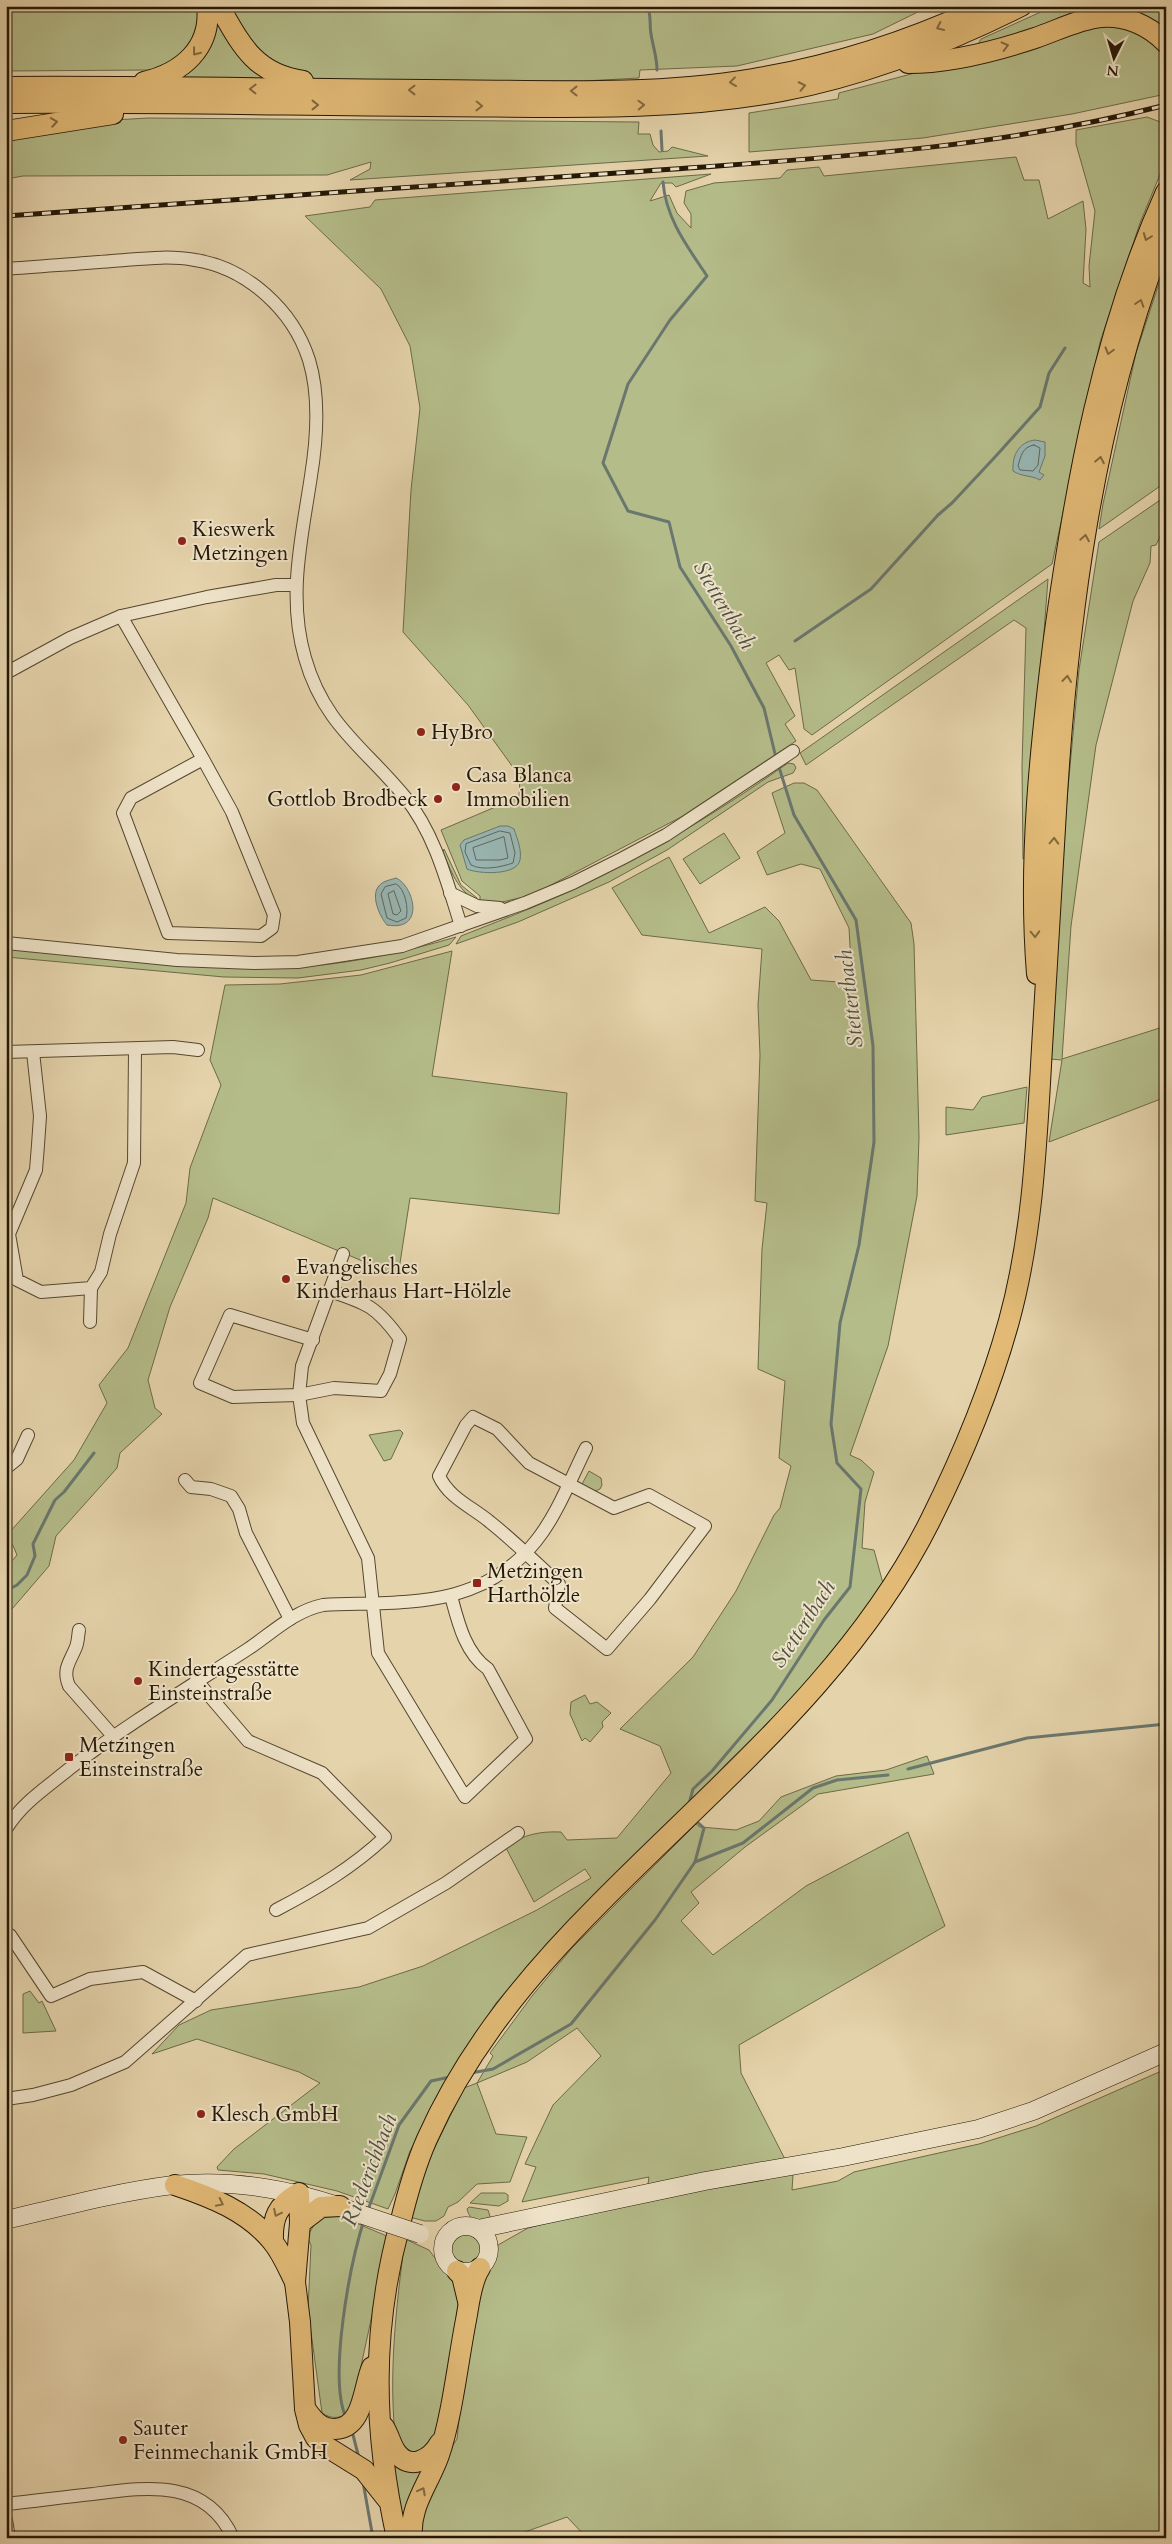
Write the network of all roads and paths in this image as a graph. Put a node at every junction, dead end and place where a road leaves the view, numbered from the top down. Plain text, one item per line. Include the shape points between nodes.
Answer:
1 (207, 6) edge
2 (220, 6) edge
3 (985, 6) edge
4 (1021, 6) edge
5 (1166, 42) edge
6 (888, 63) junction
7 (6, 87) edge
8 (110, 88) junction
9 (354, 89) junction
10 (6, 103) edge
11 (197, 104) junction
12 (6, 131) edge
13 (1166, 192) edge
14 (1166, 230) edge
15 (6, 269) edge
16 (296, 585) junction
17 (121, 616) junction
18 (6, 673) edge
19 (793, 751) dead end
20 (203, 759) junction
21 (450, 894) junction
22 (510, 908) junction
23 (460, 926) junction
24 (6, 943) edge
25 (1043, 1031) junction
26 (135, 1049) junction
27 (198, 1050) dead end
28 (6, 1052) edge
29 (33, 1052) junction
30 (343, 1254) dead end
31 (91, 1288) junction
32 (330, 1291) junction
33 (90, 1322) dead end
34 (313, 1340) junction
35 (299, 1395) junction
36 (28, 1436) dead end
37 (586, 1448) dead end
38 (6, 1468) edge
39 (184, 1480) dead end
40 (568, 1484) junction
41 (525, 1553) junction
42 (451, 1596) junction
43 (375, 1602) junction
44 (290, 1619) junction
45 (79, 1630) dead end
46 (196, 1680) junction
47 (113, 1736) junction
48 (11, 1811) edge
49 (6, 1829) edge
50 (518, 1833) dead end
51 (276, 1910) dead end
52 (6, 1934) edge
53 (196, 2001) junction
54 (1166, 2052) edge
55 (6, 2099) edge
56 (175, 2185) junction
57 (299, 2193) junction
58 (340, 2206) junction
59 (6, 2220) edge
60 (300, 2223) junction
61 (513, 2223) junction
62 (478, 2229) junction
63 (420, 2234) junction
64 (448, 2234) junction
65 (273, 2242) junction
66 (490, 2249) junction
67 (443, 2253) junction
68 (480, 2268) junction
69 (457, 2271) junction
70 (296, 2282) junction
71 (468, 2305) junction
72 (379, 2351) junction
73 (305, 2409) junction
74 (379, 2420) junction
75 (443, 2436) junction
76 (390, 2503) junction
77 (6, 2504) edge
78 (6, 2520) edge
79 (9, 2538) edge
80 (233, 2538) edge
81 (397, 2538) edge
82 (412, 2538) edge

1 -> 8 highway via 203,42 193,56 160,78
2 - 9 highway via 245,49 267,70 292,79
3 -> 9 highway via 928,33 881,49 831,64 750,80 614,90
4 - 6 highway
6 -> 5 highway via 923,63 1009,45 1100,17 1133,21
11 -> 6 highway via 548,107 675,104 784,91
7 - 8 highway
9 -> 8 highway
10 - 11 highway
12 -> 11 highway
13 -> 25 highway via 1133,273 1112,340 1088,437 1061,587 1046,706 1035,839 1034,916
25 -> 14 highway via 1061,745 1080,568 1105,432 1125,352
15 - 16 street via 183,258 216,265 234,273 273,301 301,342 309,360 314,388 315,447
16 - 17 street via 276,585 207,597
16 - 21 street via 300,635 319,695 354,745 406,798 419,817
17 - 18 street via 70,638
17 - 20 street
19 - 22 street via 649,844 573,883
20 - 20 street via 131,798 123,813 168,933 260,936 272,928 274,915 232,812
21 - 22 street via 477,906
21 - 23 street
22 - 23 street
23 - 24 street via 402,946 298,962 177,960
25 - 72 highway via 1034,1184 1010,1317 989,1386 960,1461 925,1531 852,1643 769,1738 597,1906 524,1984 470,2059 426,2141 408,2191 386,2282
26 - 27 street via 173,1047
26 - 29 street
26 - 31 street via 134,1163 101,1272
28 - 29 street
29 - 31 street via 40,1116 38,1144 36,1170 10,1234 16,1280 41,1292
30 - 32 street
31 - 33 street
32 - 34 street
32 - 35 street via 366,1303 388,1322 400,1339 390,1374 381,1391 334,1388
34 - 35 street via 302,1366
34 - 35 street via 230,1315 200,1383 233,1397
35 - 43 street via 303,1423 311,1442 368,1558
36 - 38 street via 17,1458
37 - 40 street
39 - 44 street via 191,1488 212,1489 231,1496
40 - 41 street via 543,1531
40 - 41 street via 529,1463 497,1429 474,1418 466,1425 439,1476 442,1483 466,1507 488,1520
40 - 41 street via 614,1508 649,1495 705,1526 650,1599 606,1649 555,1608 559,1584
41 - 42 street via 485,1585
42 - 43 street
42 - 43 street via 459,1629 479,1663 488,1669 526,1739 465,1797 378,1653
43 - 44 street via 322,1605
44 - 46 street
45 - 47 street via 65,1676 69,1686
46 - 47 street
46 - 51 street via 248,1741 322,1773 385,1837 361,1859 325,1884
47 - 48 street
48 - 49 street
50 - 53 street via 446,1883 368,1928 248,1955
52 - 53 street via 10,1935 51,1996 90,1979 143,1972
53 - 55 street via 126,2062 71,2085
54 - 61 main road via 1033,2111 978,2129 843,2158 704,2181 536,2215
56 - 57 main road via 238,2185
56 - 59 main road via 117,2194
56 -> 65 highway via 234,2209 255,2223
57 - 58 main road
57 - 60 highway
57 -> 65 highway via 286,2200 275,2215
58 - 60 highway via 321,2207
58 - 63 main road, bridge
60 - 70 highway
61 - 62 main road
61 - 66 main road
62 - 64 main road via 463,2226
62 - 66 main road via 487,2238
63 - 64 main road
63 - 67 main road
64 - 67 main road
65 - 70 highway
66 - 68 main road
67 - 69 main road via 448,2264
68 - 69 main road via 473,2272
68 - 71 highway
69 - 71 highway via 462,2276
70 - 73 highway
71 - 75 highway
72 - 73 highway via 367,2380 360,2411 347,2425 329,2429 316,2423
72 - 74 highway
73 - 76 highway via 316,2438 357,2466
74 - 75 highway via 391,2437 395,2451 403,2459 413,2462 432,2455
74 - 76 highway via 382,2462
82 -> 75 highway via 416,2501 439,2454
76 - 81 highway
77 - 80 street via 134,2488 160,2488 192,2496 210,2507
78 - 79 street

